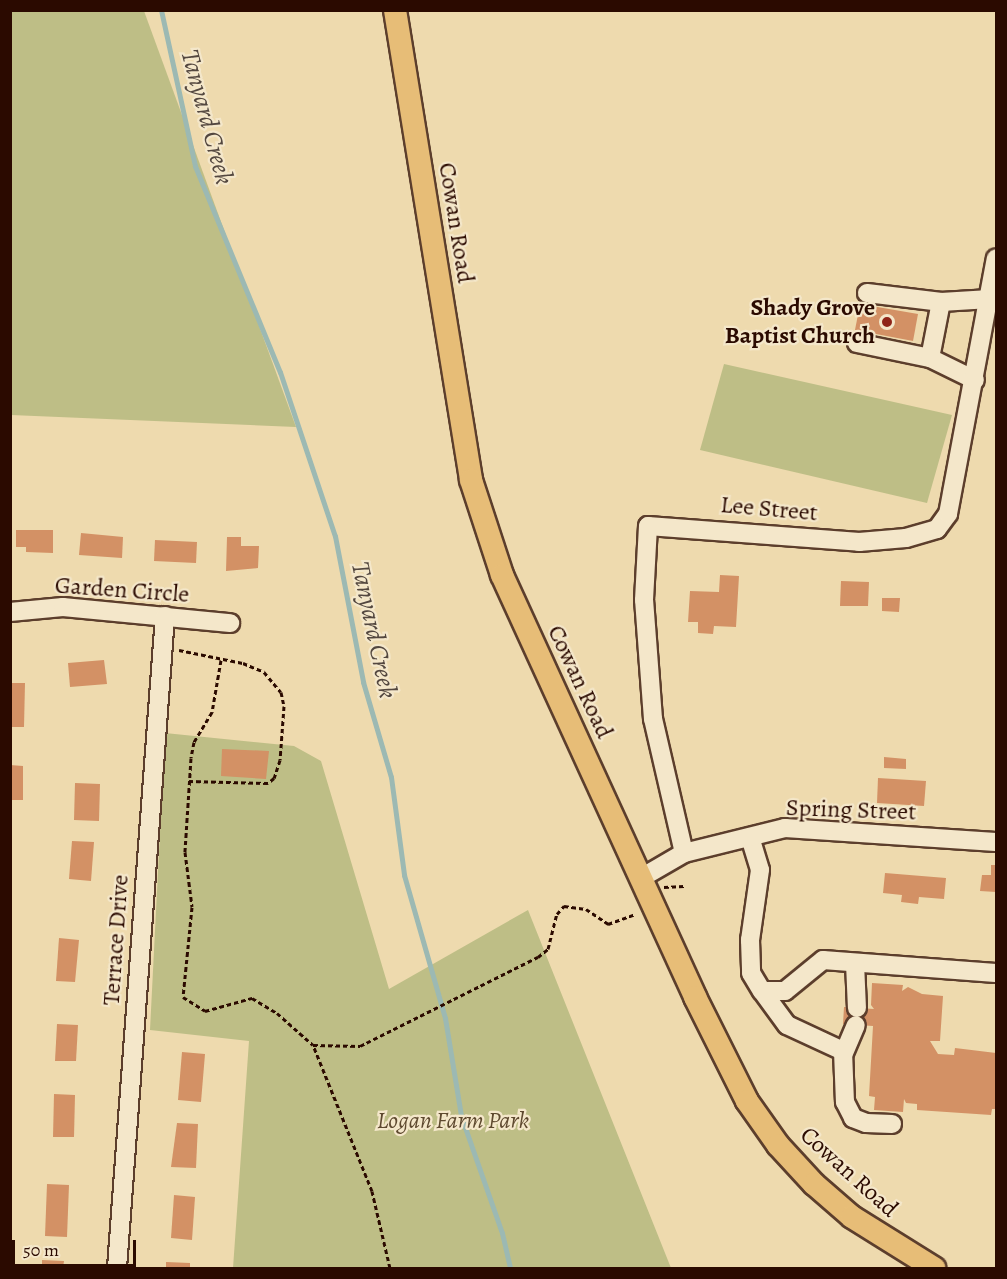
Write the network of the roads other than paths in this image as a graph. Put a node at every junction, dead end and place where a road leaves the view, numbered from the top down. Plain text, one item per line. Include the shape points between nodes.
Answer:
1 (395, 10) edge
2 (996, 258) edge
3 (867, 293) dead end
4 (990, 300) junction
5 (941, 302) junction
6 (857, 343) dead end
7 (990, 345) edge
8 (930, 358) junction
9 (975, 380) junction
10 (10, 612) edge
11 (165, 616) junction
12 (230, 623) dead end
13 (750, 837) junction
14 (996, 842) edge
15 (684, 853) junction
16 (644, 886) junction
17 (855, 963) junction
18 (996, 973) edge
19 (762, 991) junction
20 (844, 1053) junction
21 (892, 1124) dead end
22 (117, 1269) edge
23 (934, 1269) edge

1 - 16 main road, Cowan Road via 471,480 502,575
2 - 4 street, Lee Street
3 - 5 street
4 - 5 street
4 - 7 street, Lee Street
5 - 8 street
6 - 8 street
7 - 9 street, Lee Street
8 - 9 street
9 - 15 street, Lee Street via 948,514 937,529 906,538 859,542 648,526 643,588 653,719
10 - 11 street, Garden Circle via 63,607
11 - 12 street, Garden Circle
11 - 22 street, Terrace Drive
13 - 14 street, Spring Street via 785,828
13 - 15 street, Spring Street
13 - 19 street via 760,870 750,940 751,973
15 - 16 street, Spring Street
16 - 23 main road, Cowan Road via 747,1101 778,1145 852,1217
17 - 18 street
17 - 19 street via 823,960 785,990
17 - 20 street via 856,1016
19 - 20 street via 787,1025
20 - 21 street via 845,1102 853,1118 866,1124

